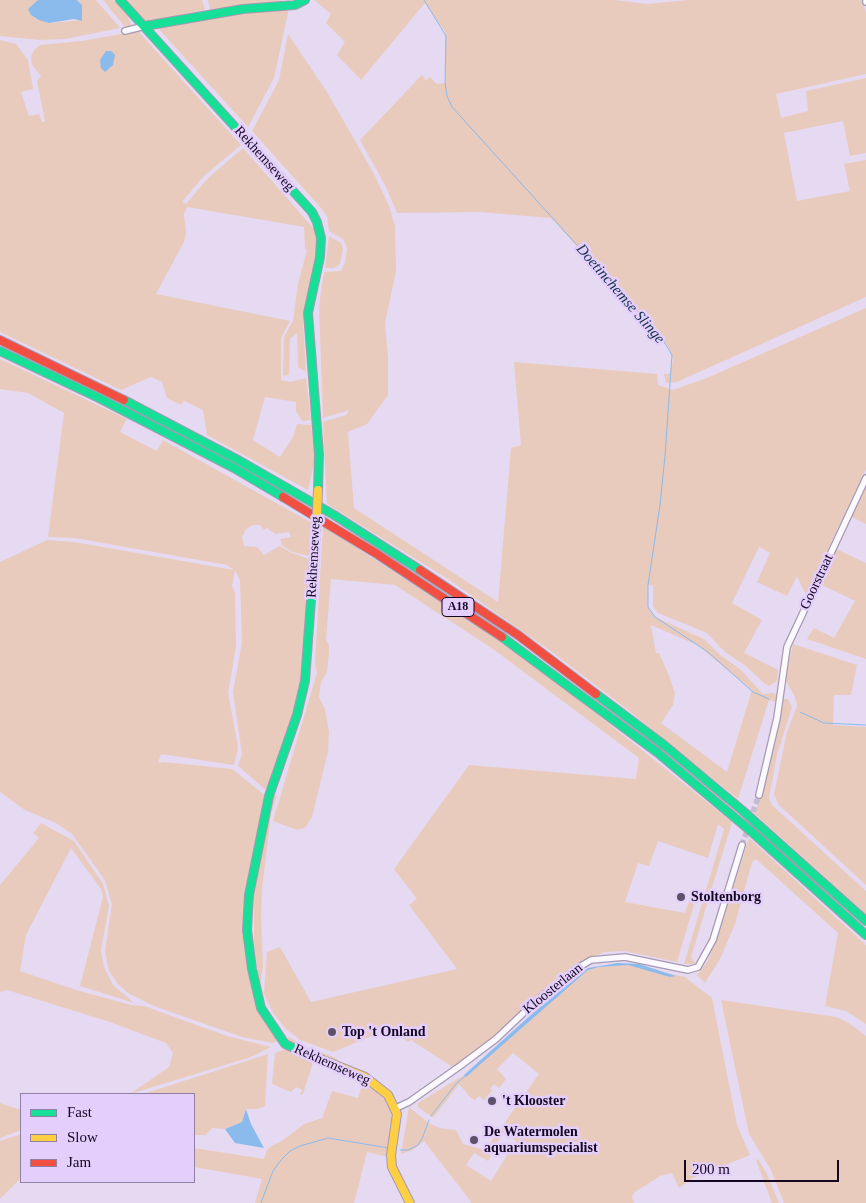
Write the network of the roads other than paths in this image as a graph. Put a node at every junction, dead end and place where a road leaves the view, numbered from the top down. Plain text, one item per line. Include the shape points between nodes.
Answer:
1 (120, 0) edge
2 (305, 0) edge
3 (145, 26) junction
4 (125, 31) dead end
5 (0, 340) edge
6 (0, 351) edge
7 (866, 478) edge
8 (759, 795) tunnel mouth
9 (742, 845) tunnel mouth
10 (866, 921) edge
11 (866, 935) edge
12 (396, 1108) junction
13 (410, 1203) edge

1 - 3 main road, Rekhemseweg
2 - 3 main road via 295,5 243,9
3 - 4 street
3 - 12 main road, Rekhemseweg, bridge via 305,205 317,222 321,238 308,313 319,454 305,681 269,796 249,895 247,930 261,1008 285,1044 365,1077 388,1095
5 - 10 main road, A18 via 103,389 240,461 334,515 448,588 664,745
6 - 11 main road, A18 via 234,468 377,554 494,631 666,760
7 - 8 street, Goorstraat via 787,647 773,742
9 - 12 street, Kloosterlaan via 713,940 698,967 688,970 625,957 591,960 535,1002 496,1039
12 - 13 main road via 392,1167

